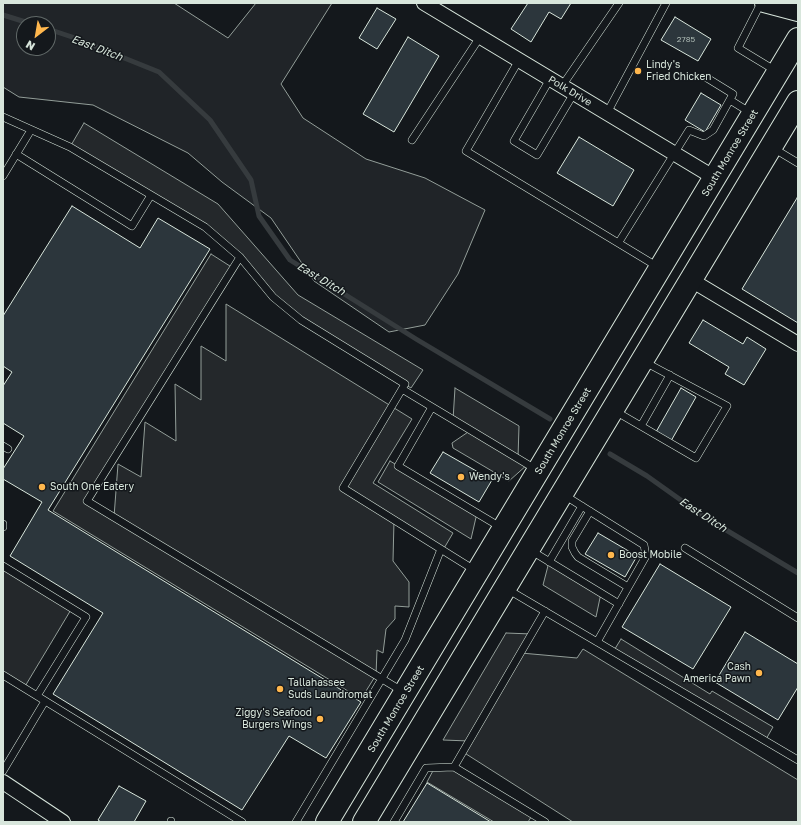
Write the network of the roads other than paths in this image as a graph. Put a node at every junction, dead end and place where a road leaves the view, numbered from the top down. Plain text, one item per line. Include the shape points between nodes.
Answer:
1 (424, 3) edge
2 (619, 3) edge
3 (666, 3) edge
4 (763, 3) edge
5 (798, 12) edge
6 (480, 37) junction
7 (798, 39) edge
8 (519, 60) junction
9 (778, 72) junction
10 (706, 78) dead end
11 (562, 86) junction
12 (730, 100) junction
13 (798, 102) edge
14 (607, 113) junction
15 (753, 114) junction
16 (3, 117) edge
17 (31, 130) junction
18 (412, 140) dead end
19 (771, 147) junction
20 (675, 153) junction
21 (16, 154) junction
22 (798, 162) edge
23 (3, 176) edge
24 (715, 178) junction
25 (151, 195) junction
26 (619, 242) junction
27 (240, 257) junction
28 (661, 268) junction
29 (691, 280) junction
30 (675, 307) junction
31 (798, 344) edge
32 (642, 360) junction
33 (670, 375) junction
34 (402, 389) junction
35 (432, 407) junction
36 (613, 410) junction
37 (641, 426) junction
38 (539, 471) junction
39 (562, 494) junction
40 (582, 506) junction
41 (590, 511) junction
42 (504, 529) junction
43 (685, 548) dead end
44 (441, 549) junction
45 (528, 549) junction
46 (549, 562) junction
47 (3, 566) edge
48 (478, 572) junction
49 (628, 587) junction
50 (505, 588) junction
51 (619, 604) junction
52 (545, 612) junction
53 (798, 618) edge
54 (597, 642) junction
55 (3, 675) edge
56 (383, 679) junction
57 (406, 693) junction
58 (38, 696) junction
59 (45, 701) junction
60 (798, 760) edge
61 (454, 767) junction
62 (3, 771) edge
63 (5, 788) edge
64 (63, 822) edge
65 (242, 822) edge
66 (296, 822) edge
67 (327, 822) edge
68 (364, 822) edge
69 (394, 822) edge
70 (545, 822) edge

1 - 6 street, Polk Drive
2 - 11 lane
3 - 14 lane
4 - 5 street
4 - 9 lane via 738,48
6 - 8 street, Polk Drive
6 - 18 lane
7 - 9 main road, South Monroe Street
8 - 11 street, Polk Drive
8 - 26 lane via 466,151
9 - 15 main road, South Monroe Street
10 - 12 lane via 733,94
11 - 11 lane via 514,141 537,155
11 - 14 street, Polk Drive
12 - 15 lane
12 - 20 lane via 713,130 704,136 689,130
13 - 19 main road
14 - 20 street, Polk Drive
15 - 24 main road, South Monroe Street
16 - 17 lane
17 - 21 lane
17 - 25 lane via 70,147
19 - 22 lane
19 - 29 main road
20 - 24 street, Polk Drive
20 - 26 lane
21 - 23 lane
21 - 25 lane via 132,226
24 - 28 main road, South Monroe Street
25 - 27 lane via 205,226
26 - 28 lane
27 - 34 lane via 273,297 301,320 405,384
27 - 56 lane via 87,501
28 - 30 main road via 674,288
28 - 38 main road, South Monroe Street
29 - 30 main road
29 - 31 street
30 - 32 main road
32 - 33 lane
32 - 36 main road
33 - 37 lane
33 - 37 lane via 727,406 696,458
34 - 35 lane
34 - 44 lane via 343,488
35 - 38 lane
35 - 42 lane via 398,466
36 - 37 lane
36 - 39 main road
38 - 42 main road, South Monroe Street
39 - 40 lane
39 - 45 main road
40 - 41 lane
40 - 46 lane
41 - 49 lane via 644,545 646,556
41 - 49 lane via 572,541 572,547 578,557
42 - 48 main road, South Monroe Street
43 - 53 lane
44 - 48 lane
44 - 56 lane via 405,640
45 - 46 lane
45 - 50 main road
46 - 51 lane
47 - 58 lane via 86,617
48 - 50 main road
48 - 57 main road, South Monroe Street
49 - 51 lane
50 - 52 lane
50 - 68 main road
51 - 54 lane
52 - 54 lane
52 - 61 lane
54 - 60 lane
55 - 58 lane
56 - 57 lane
56 - 66 lane
57 - 67 main road, South Monroe Street
58 - 59 lane
59 - 62 lane
59 - 65 lane
61 - 69 lane via 426,768
61 - 70 lane
63 - 64 street

